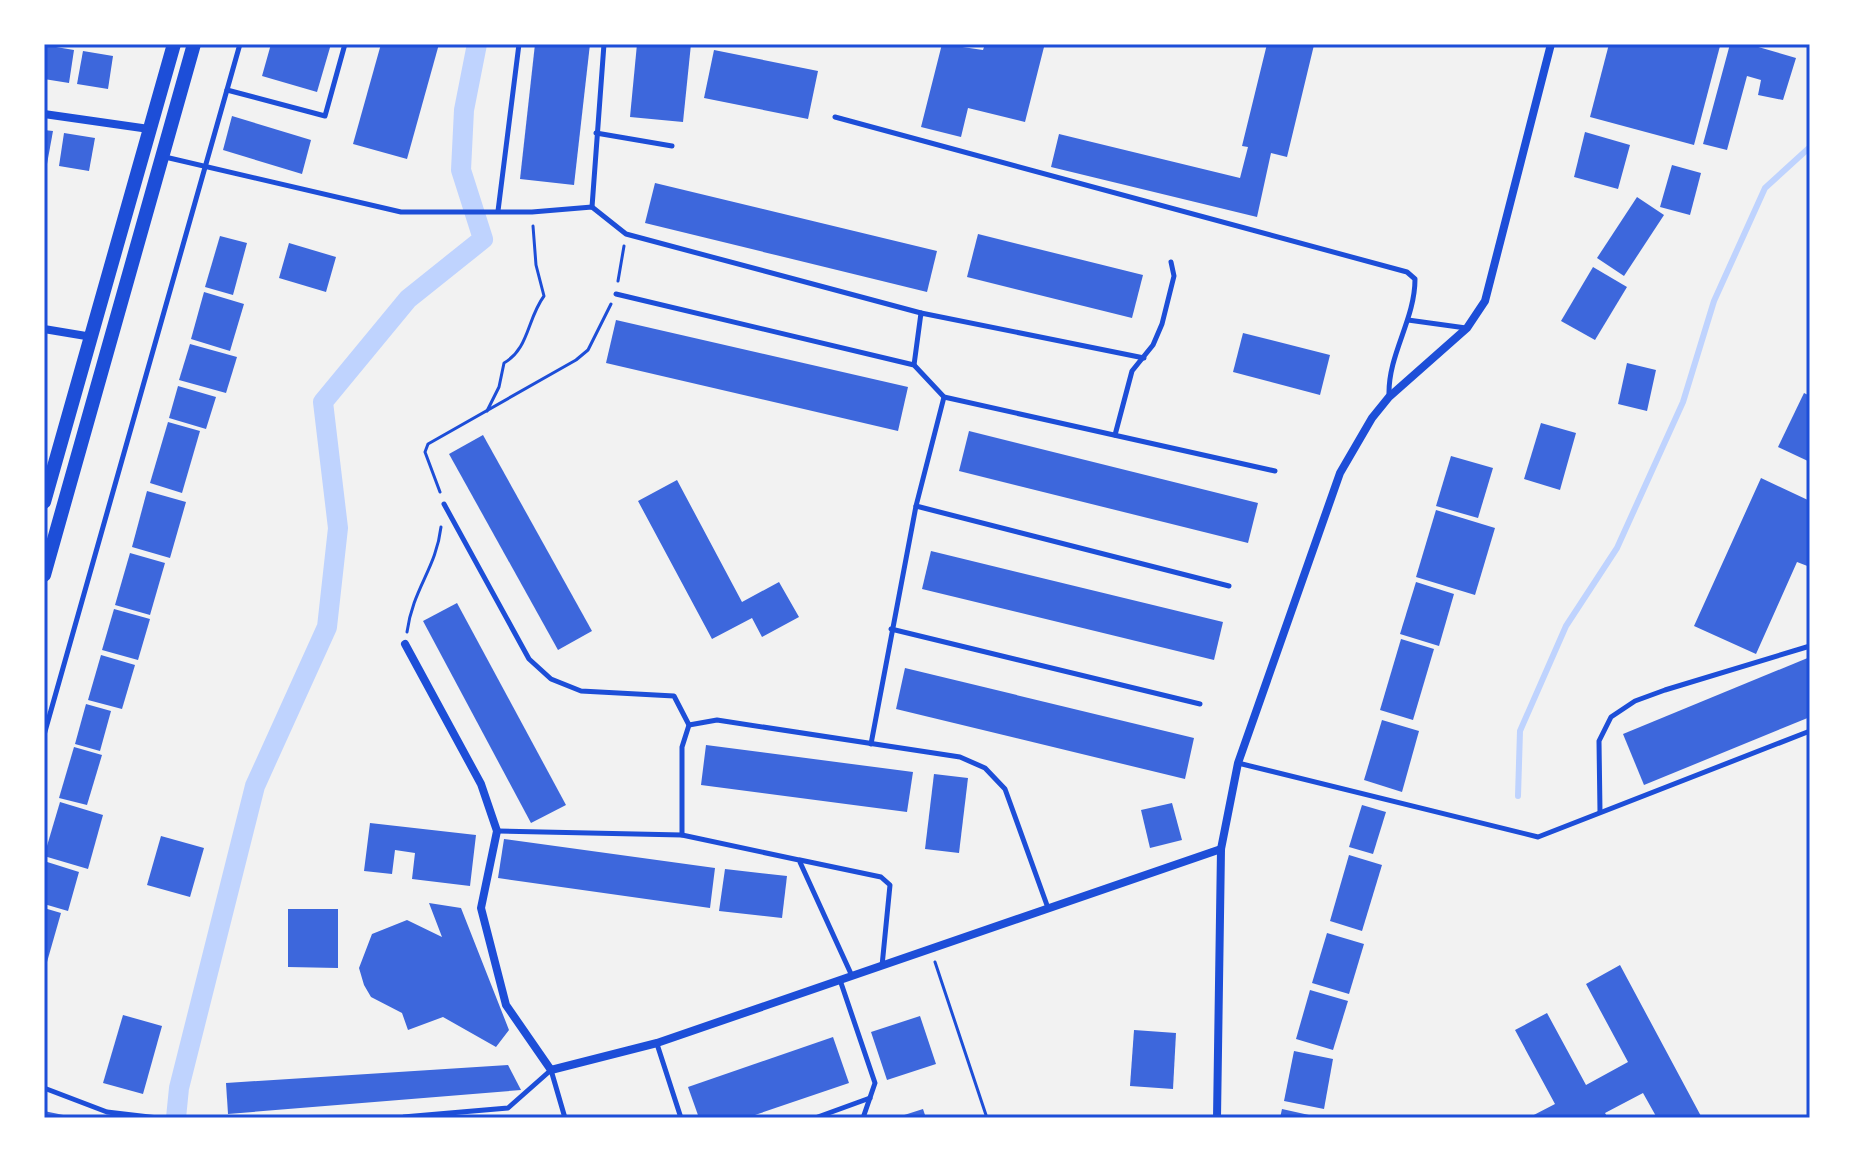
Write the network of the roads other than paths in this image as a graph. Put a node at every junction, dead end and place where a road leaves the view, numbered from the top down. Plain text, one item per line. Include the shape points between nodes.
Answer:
1 (174, 44) edge
2 (194, 44) edge
3 (240, 44) edge
4 (345, 44) edge
5 (519, 44) edge
6 (604, 44) edge
7 (1551, 44) edge
8 (227, 90) junction
9 (44, 114) edge
10 (835, 117) dead end
11 (149, 129) junction
12 (596, 133) junction
13 (672, 146) dead end
14 (162, 156) junction
15 (205, 165) junction
16 (592, 207) junction
17 (498, 211) junction
18 (1171, 262) dead end
19 (616, 294) road end
20 (921, 313) junction
21 (1408, 320) junction
22 (1467, 328) junction
23 (44, 329) edge
24 (92, 337) junction
25 (1144, 358) junction
26 (914, 365) junction
27 (944, 397) junction
28 (1389, 397) junction
29 (1115, 435) junction
30 (1275, 471) dead end
31 (44, 502) edge
32 (444, 504) road end
33 (916, 506) junction
34 (44, 575) edge
35 (1229, 586) dead end
36 (891, 629) junction
37 (405, 644) road end
38 (1810, 646) edge
39 (1200, 704) dead end
40 (689, 725) junction
41 (1810, 731) edge
42 (44, 735) edge
43 (871, 744) junction
44 (1238, 763) junction
45 (1600, 812) junction
46 (497, 831) junction
47 (682, 835) junction
48 (1221, 849) junction
49 (799, 860) junction
50 (1048, 908) junction
51 (882, 966) junction
52 (852, 976) junction
53 (840, 980) junction
54 (657, 1043) junction
55 (551, 1070) junction
56 (44, 1088) edge
57 (870, 1098) junction
58 (403, 1117) edge
59 (158, 1118) edge
60 (209, 1118) edge
61 (565, 1118) edge
62 (681, 1118) edge
63 (815, 1118) edge
64 (863, 1118) edge
65 (1217, 1118) edge

1 - 11 main road
2 - 14 main road
3 - 8 lane
4 - 8 lane via 325,116
5 - 17 lane
6 - 12 lane
7 - 22 street via 1485,301
8 - 15 lane
9 - 11 street
10 - 21 lane via 1407,272 1415,279
11 - 24 main road
12 - 13 lane
12 - 16 lane
14 - 15 lane
14 - 34 main road
15 - 17 lane via 401,212
15 - 42 lane
16 - 17 lane
16 - 20 lane via 626,234
18 - 25 lane via 1174,276 1162,324
19 - 26 lane
20 - 25 lane
20 - 26 lane
21 - 22 lane
21 - 28 lane via 1389,376
22 - 28 street
23 - 24 street
24 - 31 main road
25 - 29 lane via 1132,371
26 - 27 lane
27 - 29 lane
27 - 33 lane
28 - 44 street via 1340,473
29 - 30 lane
32 - 40 lane via 529,659 551,679 581,691 674,696
33 - 35 lane
33 - 36 lane
36 - 39 lane
36 - 43 lane
37 - 46 street via 481,784
38 - 45 lane via 1665,690 1611,717 1599,741
40 - 43 lane via 717,720
40 - 47 lane via 682,747
41 - 45 lane
43 - 50 lane via 960,757 985,768 1005,789
44 - 45 lane via 1538,837
44 - 48 street
46 - 47 lane
46 - 55 street via 481,908 506,1005
47 - 49 lane
48 - 50 street
48 - 65 street
49 - 51 lane via 881,877 890,885
49 - 52 lane
50 - 51 street
51 - 52 street
52 - 53 street
53 - 54 street
53 - 57 lane via 875,1083
54 - 55 street
54 - 62 lane
55 - 58 lane via 508,1108
55 - 61 lane
56 - 59 lane via 107,1112
57 - 63 lane
57 - 64 lane
58 - 60 lane

